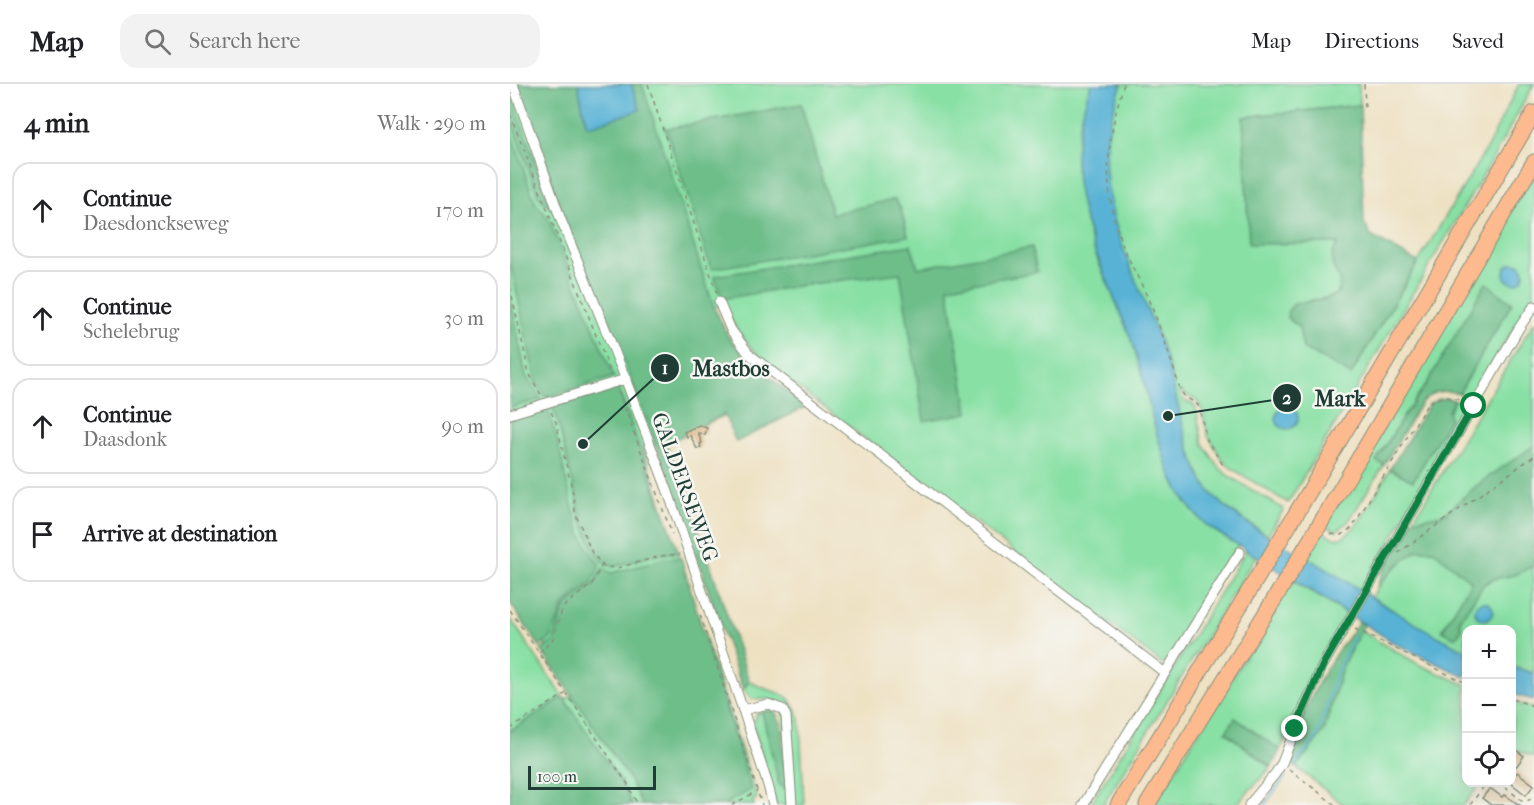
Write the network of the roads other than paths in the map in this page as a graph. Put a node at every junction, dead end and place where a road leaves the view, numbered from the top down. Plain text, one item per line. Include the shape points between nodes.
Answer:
1 (513, 84) edge
2 (1534, 113) edge
3 (1534, 162) edge
4 (719, 302) road end
5 (1534, 306) edge
6 (626, 379) junction
7 (510, 414) edge
8 (1240, 552) dead end
9 (1165, 674) junction
10 (744, 710) junction
11 (773, 805) edge
12 (792, 805) edge
13 (1083, 805) edge
14 (1118, 805) edge
15 (1147, 805) edge
16 (1249, 805) edge

1 - 6 street, GALDERSEWEG via 561,220
2 - 14 highway, bridge
3 - 15 highway, bridge via 1323,519
4 - 9 street via 731,330 749,354
5 - 16 street via 1317,677 1282,763
6 - 7 street
6 - 10 street, GALDERSEWEG
8 - 9 street
9 - 13 street
10 - 11 street, GALDERSEWEG
10 - 12 street via 768,704 786,716

